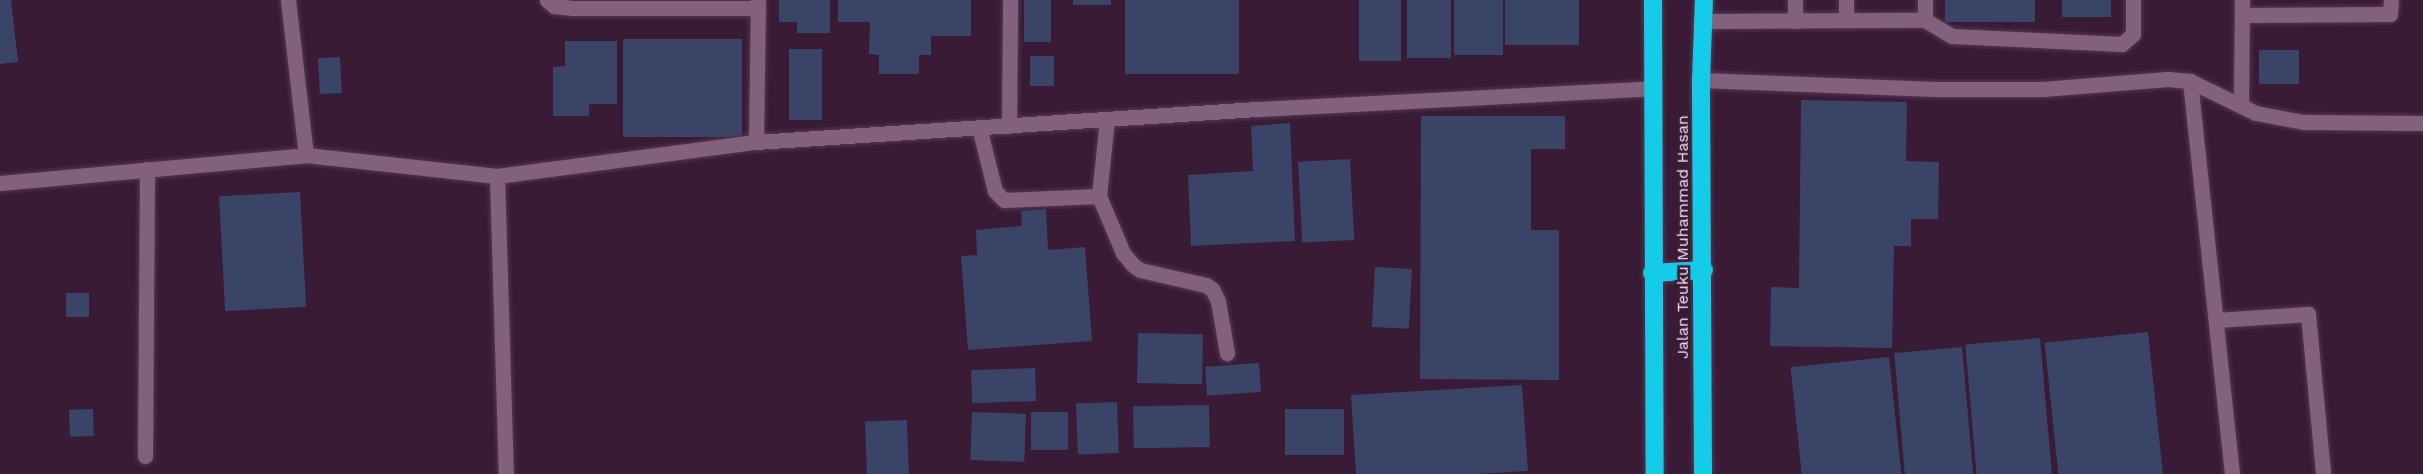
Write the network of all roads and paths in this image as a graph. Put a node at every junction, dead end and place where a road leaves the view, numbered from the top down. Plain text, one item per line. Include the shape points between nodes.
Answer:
1 (288, 0) edge
2 (547, 0) edge
3 (1010, 0) edge
4 (1653, 0) edge
5 (1704, 0) edge
6 (1796, 0) edge
7 (1846, 0) edge
8 (1925, 0) edge
9 (2133, 0) edge
10 (2391, 0) edge
11 (758, 4) edge
12 (2242, 7) edge
13 (1846, 20) junction
14 (1925, 20) junction
15 (1704, 21) junction
16 (1795, 21) junction
17 (1701, 80) junction
18 (2190, 81) junction
19 (1652, 88) junction
20 (2241, 105) junction
21 (1107, 119) junction
22 (2423, 123) edge
23 (1009, 126) junction
24 (979, 127) junction
25 (756, 142) junction
26 (306, 154) junction
27 (147, 169) junction
28 (497, 176) junction
29 (0, 183) edge
30 (1099, 196) junction
31 (1704, 270) junction
32 (1652, 273) junction
33 (2216, 320) junction
34 (1227, 353) dead end
35 (145, 456) dead end
36 (506, 474) edge
37 (1655, 474) edge
38 (1703, 474) edge
39 (2232, 474) edge
40 (2323, 474) edge

1 - 26 street
2 - 11 street via 554,6 573,8
3 - 23 street
4 - 19 highway, Jalan Teuku Muhammad Hasan
5 - 15 highway, Jalan Teuku Muhammad Hasan
6 - 16 street
7 - 13 street
8 - 14 street
9 - 14 street via 2133,34 2122,44 1952,36
10 - 12 street via 2391,14
11 - 25 street
12 - 20 street
13 - 14 street
13 - 16 street
15 - 16 street
15 - 17 highway, Jalan Teuku Muhammad Hasan
17 - 18 street via 1935,89 2043,89 2168,79
17 - 31 highway, Jalan Teuku Muhammad Hasan
18 - 20 street
18 - 33 street
19 - 21 street
19 - 32 highway, Jalan Teuku Muhammad Hasan
20 - 22 street via 2256,113 2303,122
21 - 23 street
21 - 30 street
23 - 24 street
24 - 25 street
24 - 30 street via 995,191 1004,200
25 - 28 street
26 - 27 street
26 - 28 street
27 - 29 street
27 - 35 street
28 - 36 street
30 - 34 street via 1123,253 1133,265 1212,289 1218,301
31 - 32 highway
31 - 38 highway, Jalan Teuku Muhammad Hasan
32 - 37 highway, Jalan Teuku Muhammad Hasan
33 - 39 street
33 - 40 street via 2308,314

